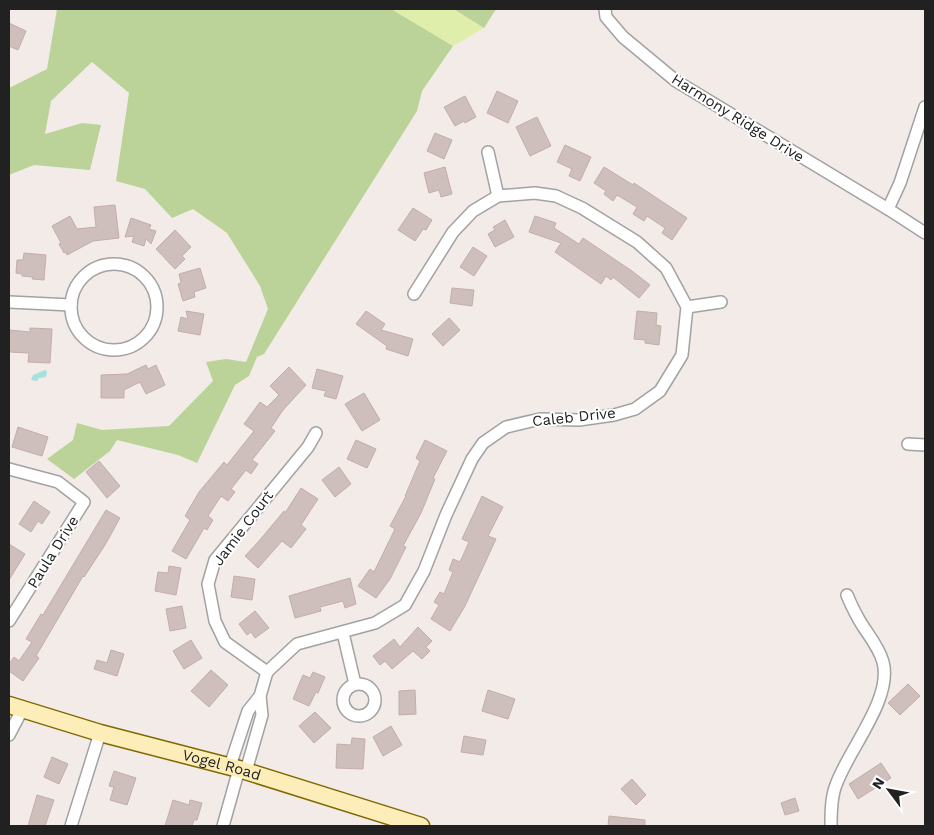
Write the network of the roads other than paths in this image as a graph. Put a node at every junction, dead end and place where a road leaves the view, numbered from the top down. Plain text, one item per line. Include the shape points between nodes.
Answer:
1 (605, 9) edge
2 (925, 107) edge
3 (488, 152) dead end
4 (498, 196) junction
5 (888, 209) junction
6 (925, 233) edge
7 (414, 294) dead end
8 (9, 302) edge
9 (721, 302) dead end
10 (71, 305) junction
11 (687, 307) junction
12 (316, 433) dead end
13 (908, 444) dead end
14 (925, 445) edge
15 (9, 469) edge
16 (847, 595) dead end
17 (9, 621) edge
18 (342, 633) junction
19 (267, 672) junction
20 (355, 684) dead end
21 (260, 696) junction
22 (15, 707) edge
23 (100, 733) junction
24 (9, 735) edge
25 (238, 769) junction
26 (71, 826) edge
27 (223, 826) edge
28 (421, 826) edge
29 (831, 826) edge

1 - 5 street, Harmony Ridge Drive via 606,17 623,37 676,80
2 - 5 street
3 - 4 street
4 - 7 street via 473,211 453,232
4 - 11 street via 535,192 556,196 582,208 637,242 666,268
5 - 6 street, Harmony Ridge Drive
8 - 10 street
9 - 11 street
10 - 10 street via 72,318 85,339 108,350 124,349 142,340 151,330 157,311 156,296 147,278 137,270 118,263 106,264 86,274 75,288
11 - 18 street, Caleb Drive via 682,355 660,392 635,409 579,420 540,419 506,427 483,443 472,458 424,571 405,604 375,623
12 - 19 street, Jamie Court via 215,560 208,584 215,621 225,642
13 - 14 street
15 - 17 street, Paula Drive via 58,482 84,502
16 - 29 street via 856,616 876,645 886,678 878,703 835,785
18 - 19 street, Caleb Drive via 297,644
18 - 20 street
19 - 21 street
21 - 25 street via 248,711
21 - 25 street via 262,715
22 - 23 street, Vogel Road
22 - 24 street
23 - 25 street, Vogel Road
23 - 26 street
25 - 27 street
25 - 28 street, Vogel Road

